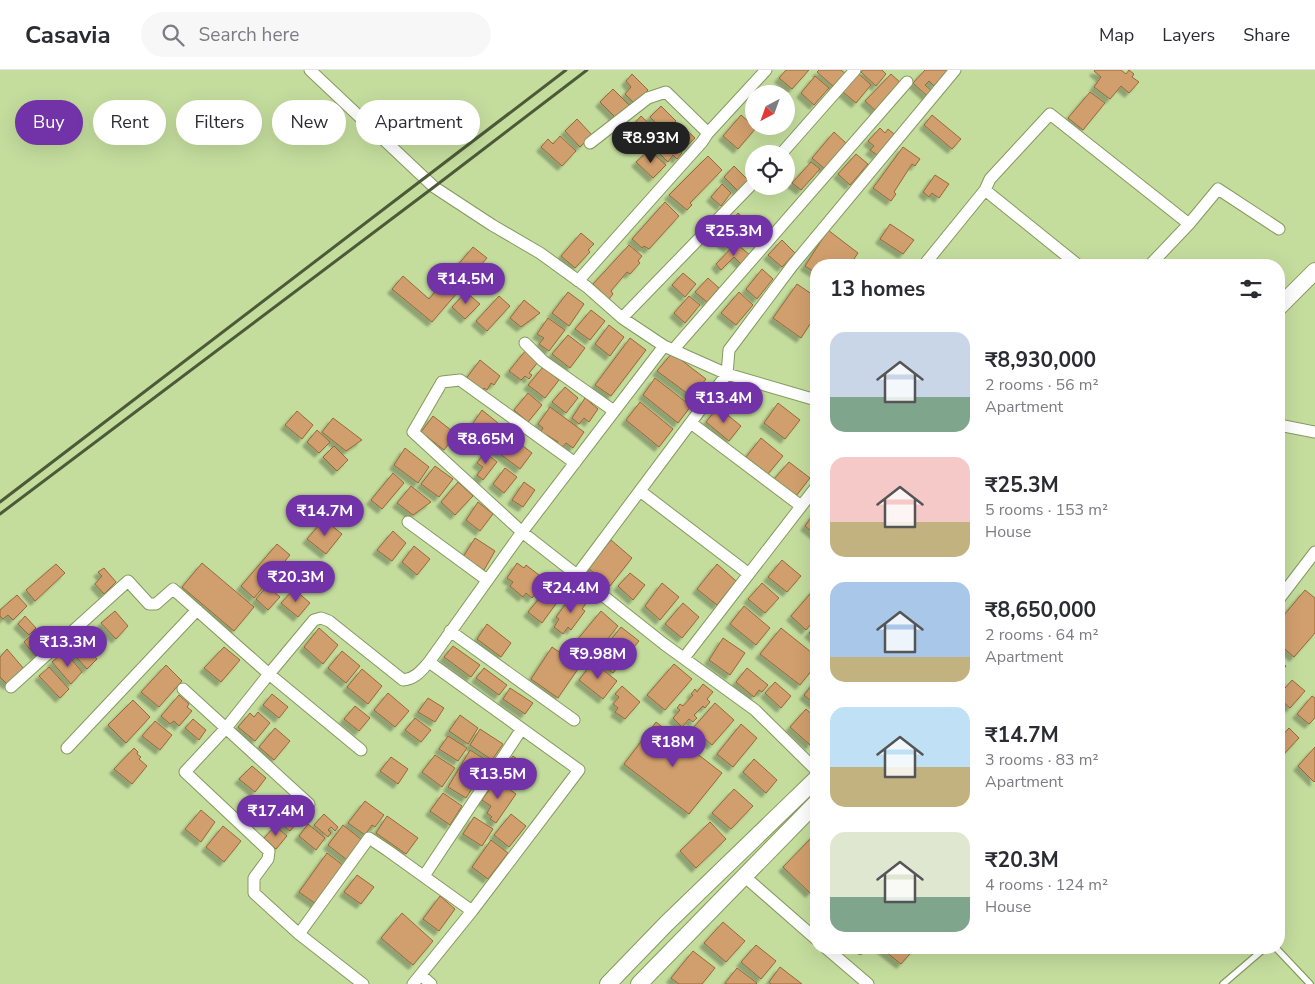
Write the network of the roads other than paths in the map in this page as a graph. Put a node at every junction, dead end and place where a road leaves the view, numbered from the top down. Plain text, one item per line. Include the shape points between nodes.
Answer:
1 (310, 70) edge
2 (766, 70) edge
3 (856, 70) edge
4 (955, 70) edge
5 (907, 82) dead end
6 (708, 133) junction
7 (590, 143) dead end
8 (789, 145) edge
9 (984, 190) junction
10 (745, 191) edge
11 (1189, 224) junction
12 (1279, 229) dead end
13 (929, 259) edge
14 (1070, 259) edge
15 (1156, 259) edge
16 (1315, 271) edge
17 (578, 281) junction
18 (1285, 301) edge
19 (622, 318) junction
20 (525, 343) dead end
21 (668, 348) junction
22 (727, 374) junction
23 (810, 398) edge
24 (614, 411) junction
25 (691, 423) junction
26 (1285, 426) edge
27 (1315, 432) edge
28 (575, 463) junction
29 (640, 491) junction
30 (810, 495) edge
31 (801, 506) junction
32 (408, 522) dead end
33 (522, 532) junction
34 (1315, 552) edge
35 (749, 574) junction
36 (578, 575) junction
37 (487, 580) junction
38 (1285, 591) edge
39 (197, 610) junction
40 (450, 631) junction
41 (684, 658) junction
42 (429, 662) junction
43 (269, 674) junction
44 (11, 687) dead end
45 (183, 689) dead end
46 (574, 720) dead end
47 (226, 728) junction
48 (521, 730) junction
49 (67, 748) dead end
50 (361, 750) dead end
51 (810, 764) edge
52 (810, 785) edge
53 (310, 804) dead end
54 (810, 813) edge
55 (424, 876) junction
56 (744, 876) junction
57 (472, 911) junction
58 (299, 934) junction
59 (810, 934) edge
60 (833, 954) edge
61 (1258, 954) edge
62 (1282, 954) edge
63 (421, 975) junction
64 (363, 984) edge
65 (413, 984) edge
66 (431, 984) edge
67 (608, 984) edge
68 (639, 984) edge
69 (868, 984) edge
70 (1223, 984) edge
71 (1310, 984) edge

1 - 17 street via 434,187 540,253
2 - 6 street
3 - 8 street
4 - 22 street via 792,266 746,327 729,350
5 - 21 street
6 - 7 street via 666,92 648,98
6 - 17 street
9 - 11 street via 990,179 1050,114
9 - 13 street
9 - 14 street
10 - 19 street
11 - 12 street via 1218,189
11 - 15 street
16 - 18 main road
17 - 19 street
19 - 21 street
20 - 24 street via 543,360
21 - 22 street
21 - 24 street
22 - 23 street
22 - 25 street
24 - 28 street
25 - 29 street
25 - 31 street
26 - 27 street
28 - 33 street
28 - 33 street via 460,380 442,382 413,432
29 - 35 street
29 - 36 street
30 - 31 street
31 - 35 street
32 - 37 street
33 - 36 street
33 - 37 street
34 - 38 street
35 - 41 street
36 - 41 street
37 - 40 street
39 - 43 street
39 - 44 street via 173,589 156,604 150,604 128,581
39 - 49 street
40 - 42 street
40 - 46 street
41 - 51 street via 755,710
42 - 43 street via 410,680 403,680 321,618 314,620
42 - 48 street
43 - 47 street
43 - 50 street
45 - 47 street
47 - 53 street
47 - 58 street via 185,772 269,851 268,859 254,878 254,892
48 - 55 street
48 - 57 street via 579,770
52 - 67 main road
54 - 56 main road
55 - 57 street
55 - 58 street via 369,838
56 - 59 street
56 - 68 main road
57 - 63 street
58 - 64 street
60 - 69 street
61 - 70 lane
62 - 71 lane
63 - 65 street
63 - 66 street

